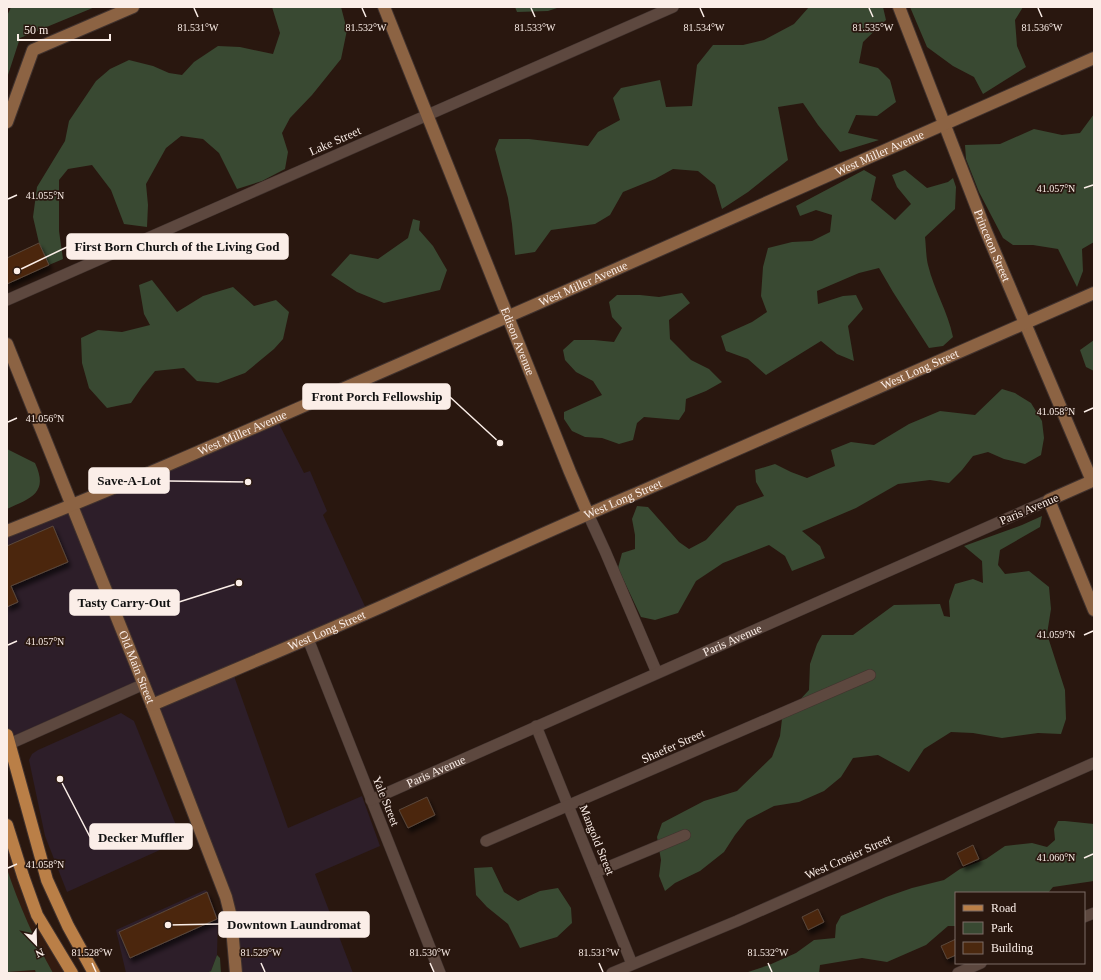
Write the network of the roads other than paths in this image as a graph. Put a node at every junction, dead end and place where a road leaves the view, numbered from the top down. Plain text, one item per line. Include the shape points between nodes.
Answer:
1 (133, 7) edge
2 (384, 7) edge
3 (673, 7) edge
4 (899, 7) edge
5 (1094, 58) edge
6 (427, 115) junction
7 (7, 122) edge
8 (945, 124) junction
9 (1094, 293) edge
10 (7, 300) edge
11 (507, 317) junction
12 (1024, 323) junction
13 (7, 344) edge
14 (1093, 481) edge
15 (1049, 500) junction
16 (72, 506) junction
17 (588, 514) junction
18 (7, 531) edge
19 (1094, 610) edge
20 (308, 639) junction
21 (657, 672) junction
22 (870, 674) dead end
23 (144, 684) junction
24 (152, 705) junction
25 (536, 726) junction
26 (8, 741) edge
27 (1094, 763) edge
28 (371, 800) junction
29 (569, 805) junction
30 (7, 825) edge
31 (685, 835) dead end
32 (486, 841) dead end
33 (596, 872) junction
34 (632, 964) junction
35 (979, 964) edge
36 (72, 973) edge
37 (94, 973) edge
38 (236, 973) edge
39 (440, 973) edge
40 (612, 973) edge
41 (958, 973) edge

1 - 7 street via 33,50
2 - 6 street, Edison Avenue
3 - 6 street, Lake Street
4 - 8 street, Princeton Street
5 - 8 street, West Miller Avenue
6 - 10 street, Lake Street
6 - 11 street, Edison Avenue
8 - 11 street, West Miller Avenue
8 - 12 street, Princeton Street
9 - 12 street, West Long Street
11 - 16 street, West Miller Avenue
11 - 17 street, Edison Avenue
12 - 14 street, Princeton Street
12 - 17 street, West Long Street
13 - 16 street, Old Main Street
14 - 15 street, Paris Avenue
15 - 19 street
15 - 21 street, Paris Avenue
16 - 18 street, West Miller Avenue
16 - 23 street, Old Main Street
17 - 20 street, West Long Street
17 - 21 street, Edison Avenue
20 - 24 street, West Long Street
20 - 28 street, Yale Street
21 - 25 street, Paris Avenue
22 - 29 street, Shaefer Street
23 - 24 street, Old Main Street
23 - 26 street
24 - 38 street, Old Main Street via 228,902
25 - 28 street, Paris Avenue
25 - 29 street, Mangold Street
26 - 37 main road via 47,880 68,926
27 - 34 street, West Crosier Street
28 - 39 street, Yale Street
29 - 32 street, Shaefer Street
29 - 33 street, Mangold Street
30 - 36 main road via 37,916
31 - 33 street
33 - 34 street, Mangold Street
34 - 40 street, West Crosier Street
35 - 41 street

